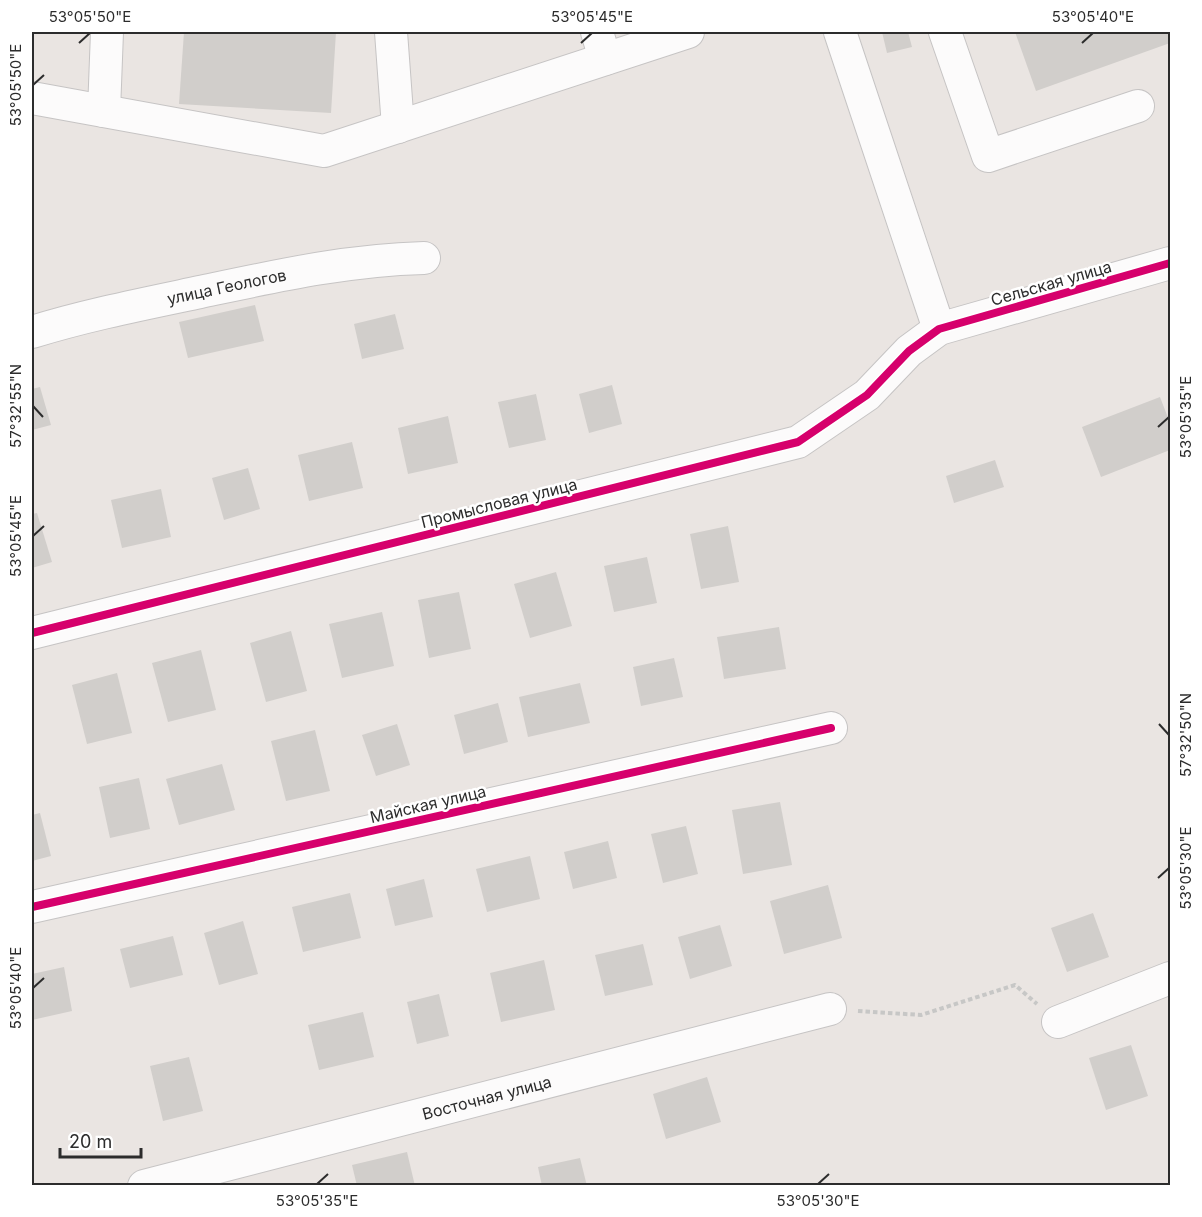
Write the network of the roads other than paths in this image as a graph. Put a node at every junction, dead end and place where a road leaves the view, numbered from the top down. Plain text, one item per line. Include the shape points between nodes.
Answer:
1 (108, 32) edge
2 (391, 32) edge
3 (688, 32) edge
4 (840, 32) edge
5 (945, 32) edge
6 (601, 45) edge
7 (32, 98) edge
8 (1138, 106) dead end
9 (104, 111) junction
10 (398, 127) junction
11 (424, 258) dead end
12 (1170, 263) edge
13 (939, 329) junction
14 (32, 332) edge
15 (32, 633) edge
16 (831, 728) dead end
17 (32, 907) edge
18 (1170, 978) edge
19 (830, 1009) road end
20 (1058, 1022) road end
21 (144, 1185) edge

1 - 9 street
2 - 10 street
3 - 6 street
4 - 13 street
5 - 8 street via 988,156
6 - 10 street
7 - 9 street
9 - 10 street via 324,151
11 - 14 street, улица Геологов via 380,259 297,272 72,319
12 - 13 street, Сельская улица
13 - 15 street, Промысловая улица via 909,351 867,394 798,442
16 - 17 street, Майская улица
18 - 20 street
19 - 21 street, Восточная улица

